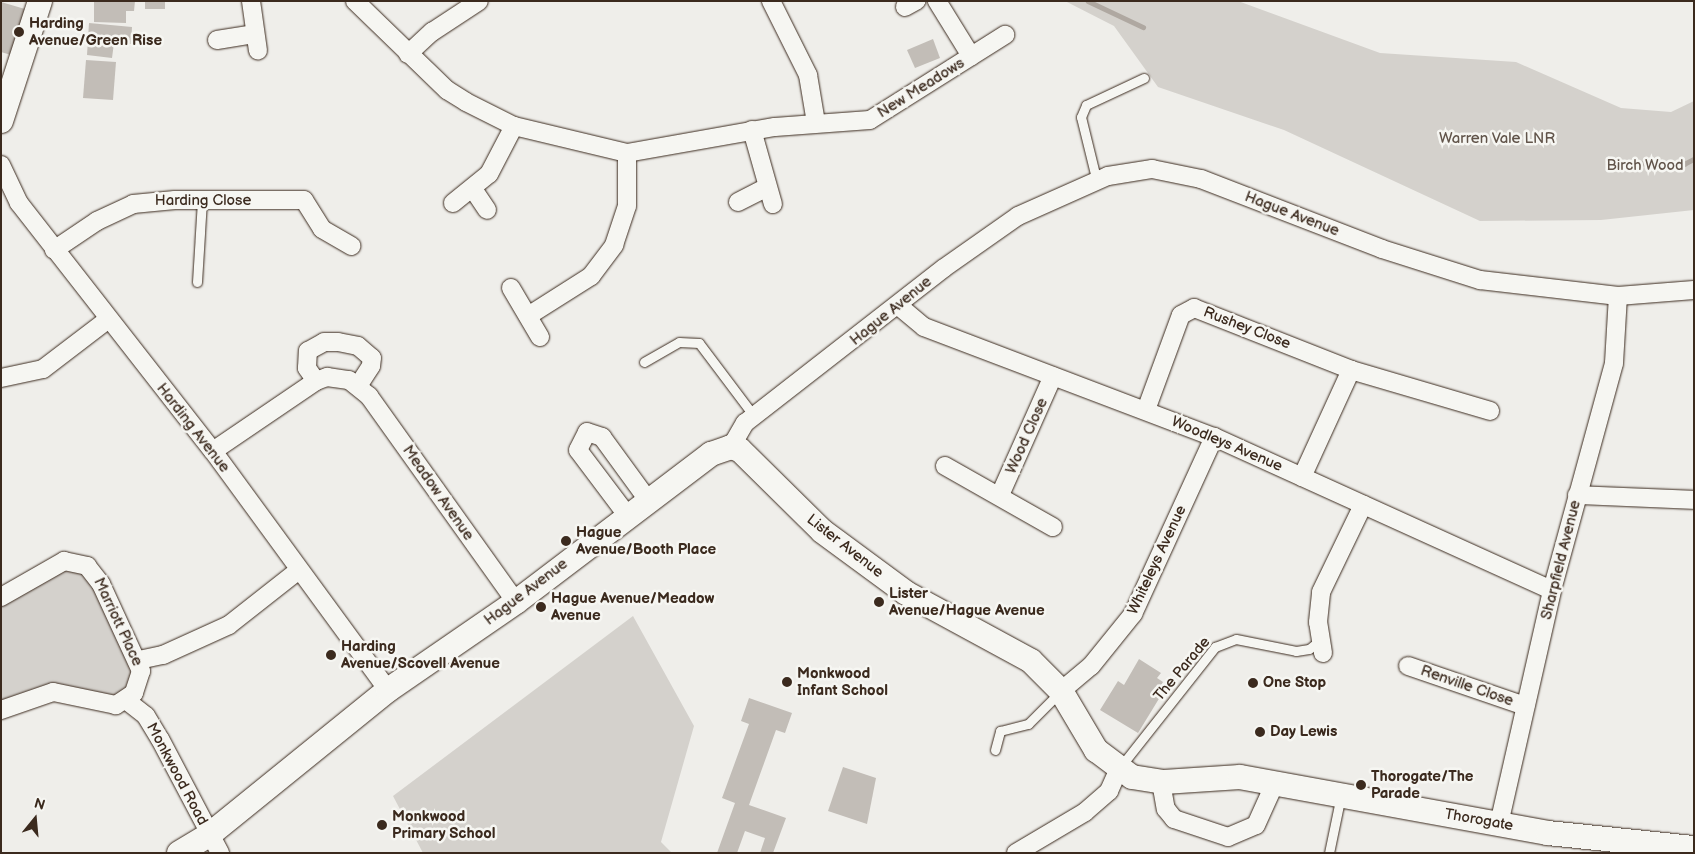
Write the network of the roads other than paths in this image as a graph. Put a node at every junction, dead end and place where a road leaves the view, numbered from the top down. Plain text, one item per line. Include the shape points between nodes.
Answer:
1 (40, 1) edge
2 (251, 1) edge
3 (355, 1) edge
4 (480, 1) edge
5 (771, 1) edge
6 (937, 1) edge
7 (1005, 35) dead end
8 (217, 40) dead end
9 (408, 54) junction
10 (971, 56) junction
11 (1144, 78) dead end
12 (1, 121) edge
13 (816, 124) junction
14 (514, 126) junction
15 (752, 130) junction
16 (627, 153) junction
17 (1, 165) edge
18 (1096, 178) junction
19 (765, 188) junction
20 (473, 189) junction
21 (202, 200) junction
22 (738, 202) dead end
23 (454, 203) dead end
24 (773, 204) dead end
25 (487, 210) dead end
26 (351, 246) dead end
27 (54, 250) junction
28 (197, 282) dead end
29 (511, 288) dead end
30 (1694, 290) edge
31 (1618, 296) junction
32 (900, 306) junction
33 (528, 316) junction
34 (107, 320) junction
35 (540, 337) dead end
36 (644, 362) dead end
37 (1351, 370) junction
38 (1053, 376) junction
39 (1, 378) edge
40 (316, 381) junction
41 (358, 386) junction
42 (1146, 410) junction
43 (1490, 411) dead end
44 (754, 416) junction
45 (1214, 437) junction
46 (731, 448) junction
47 (212, 451) junction
48 (945, 466) dead end
49 (1302, 477) junction
50 (1000, 495) junction
51 (1577, 495) junction
52 (648, 500) junction
53 (1694, 500) edge
54 (1363, 505) junction
55 (628, 515) junction
56 (1053, 527) dead end
57 (298, 570) junction
58 (1552, 590) junction
59 (1, 597) edge
60 (516, 602) junction
61 (1321, 646) joint
62 (139, 660) junction
63 (1408, 666) dead end
64 (388, 690) junction
65 (1062, 691) junction
66 (127, 701) junction
67 (1525, 706) junction
68 (1, 710) edge
69 (995, 750) dead end
70 (1118, 770) junction
71 (1162, 782) junction
72 (1275, 783) junction
73 (1341, 795) junction
74 (1499, 824) junction
75 (215, 844) edge
76 (1039, 846) edge
77 (1694, 848) edge
78 (179, 853) edge
79 (1016, 853) edge
80 (1329, 853) edge

1 - 12 street
2 - 8 street via 256,42
3 - 9 street, New Meadows
4 - 9 street via 432,32
5 - 13 street via 808,75
6 - 10 street, New Meadows
7 - 10 street, New Meadows
9 - 14 street, New Meadows via 447,90
10 - 13 street, New Meadows via 870,120
11 - 18 lane via 1086,105 1081,117
13 - 15 street, New Meadows
14 - 16 street, New Meadows
14 - 20 street via 499,160
15 - 16 street, New Meadows
15 - 19 street
16 - 33 street via 627,206 614,245 590,276
17 - 27 street, Harding Avenue via 19,203
18 - 31 street, Hague Avenue via 1152,169 1174,172 1450,273 1523,287
18 - 32 street, Hague Avenue via 1018,216 944,268
19 - 22 street
19 - 24 street
20 - 23 street
20 - 25 street
21 - 26 street, Harding Close via 304,200 322,229
21 - 27 street, Harding Close via 133,204
21 - 28 lane
27 - 34 street, Harding Avenue
29 - 33 street
30 - 31 street, Hague Avenue
31 - 51 street, Sharpfield Avenue via 1614,363
32 - 38 street, Woodleys Avenue via 924,327
32 - 44 street, Hague Avenue
33 - 35 street
34 - 39 street via 43,369
34 - 47 street, Harding Avenue
36 - 44 lane via 679,342 699,343
37 - 42 street, Rushey Close via 1194,308 1182,315
37 - 43 street, Rushey Close
37 - 49 street
38 - 42 street, Woodleys Avenue
38 - 50 street, Wood Close
40 - 41 street via 338,376
40 - 41 street via 307,368 308,351 324,342 338,342 358,346 372,358 372,366
40 - 47 street
41 - 60 street, Meadow Avenue
42 - 45 street, Woodleys Avenue
44 - 46 street, Hague Avenue via 744,423
45 - 49 street, Woodleys Avenue
45 - 65 street, Whiteleys Avenue via 1133,614 1091,666
46 - 52 street, Hague Avenue via 711,454
46 - 65 street, Lister Avenue via 740,450 822,531 890,581 1031,661
47 - 57 street, Harding Avenue
48 - 50 street
49 - 54 street, Woodleys Avenue
50 - 56 street
51 - 53 street
51 - 58 street, Sharpfield Avenue
52 - 55 street, Hague Avenue
52 - 55 street via 602,437 587,432 578,450
54 - 58 street, Woodleys Avenue
54 - 61 street via 1321,592
55 - 60 street, Hague Avenue
57 - 62 street via 229,625 163,654
57 - 64 street, Harding Avenue
58 - 67 street, Sharpfield Avenue
59 - 62 street, Marriott Place via 64,562 87,566 101,584
60 - 64 street, Hague Avenue
61 - 70 lane, The Parade via 1296,651 1236,639 1215,647
62 - 66 street, Marriott Place via 139,682
63 - 67 street, Renville Close
64 - 75 street, Hague Avenue
65 - 69 lane via 1028,724 1000,731
65 - 70 street, Lister Avenue via 1096,750
66 - 68 street via 110,704 84,695 53,692
66 - 75 street, Monkwood Road via 146,716
67 - 74 street, Sharpfield Avenue
70 - 71 street, Thorogate
70 - 76 street via 1109,791
71 - 72 street, Thorogate via 1222,776
71 - 72 street via 1166,809 1174,819 1228,837 1256,825
72 - 73 street, Thorogate
73 - 74 street, Thorogate
73 - 80 lane
74 - 77 street, Thorogate
75 - 78 street, Hague Avenue
76 - 79 street

